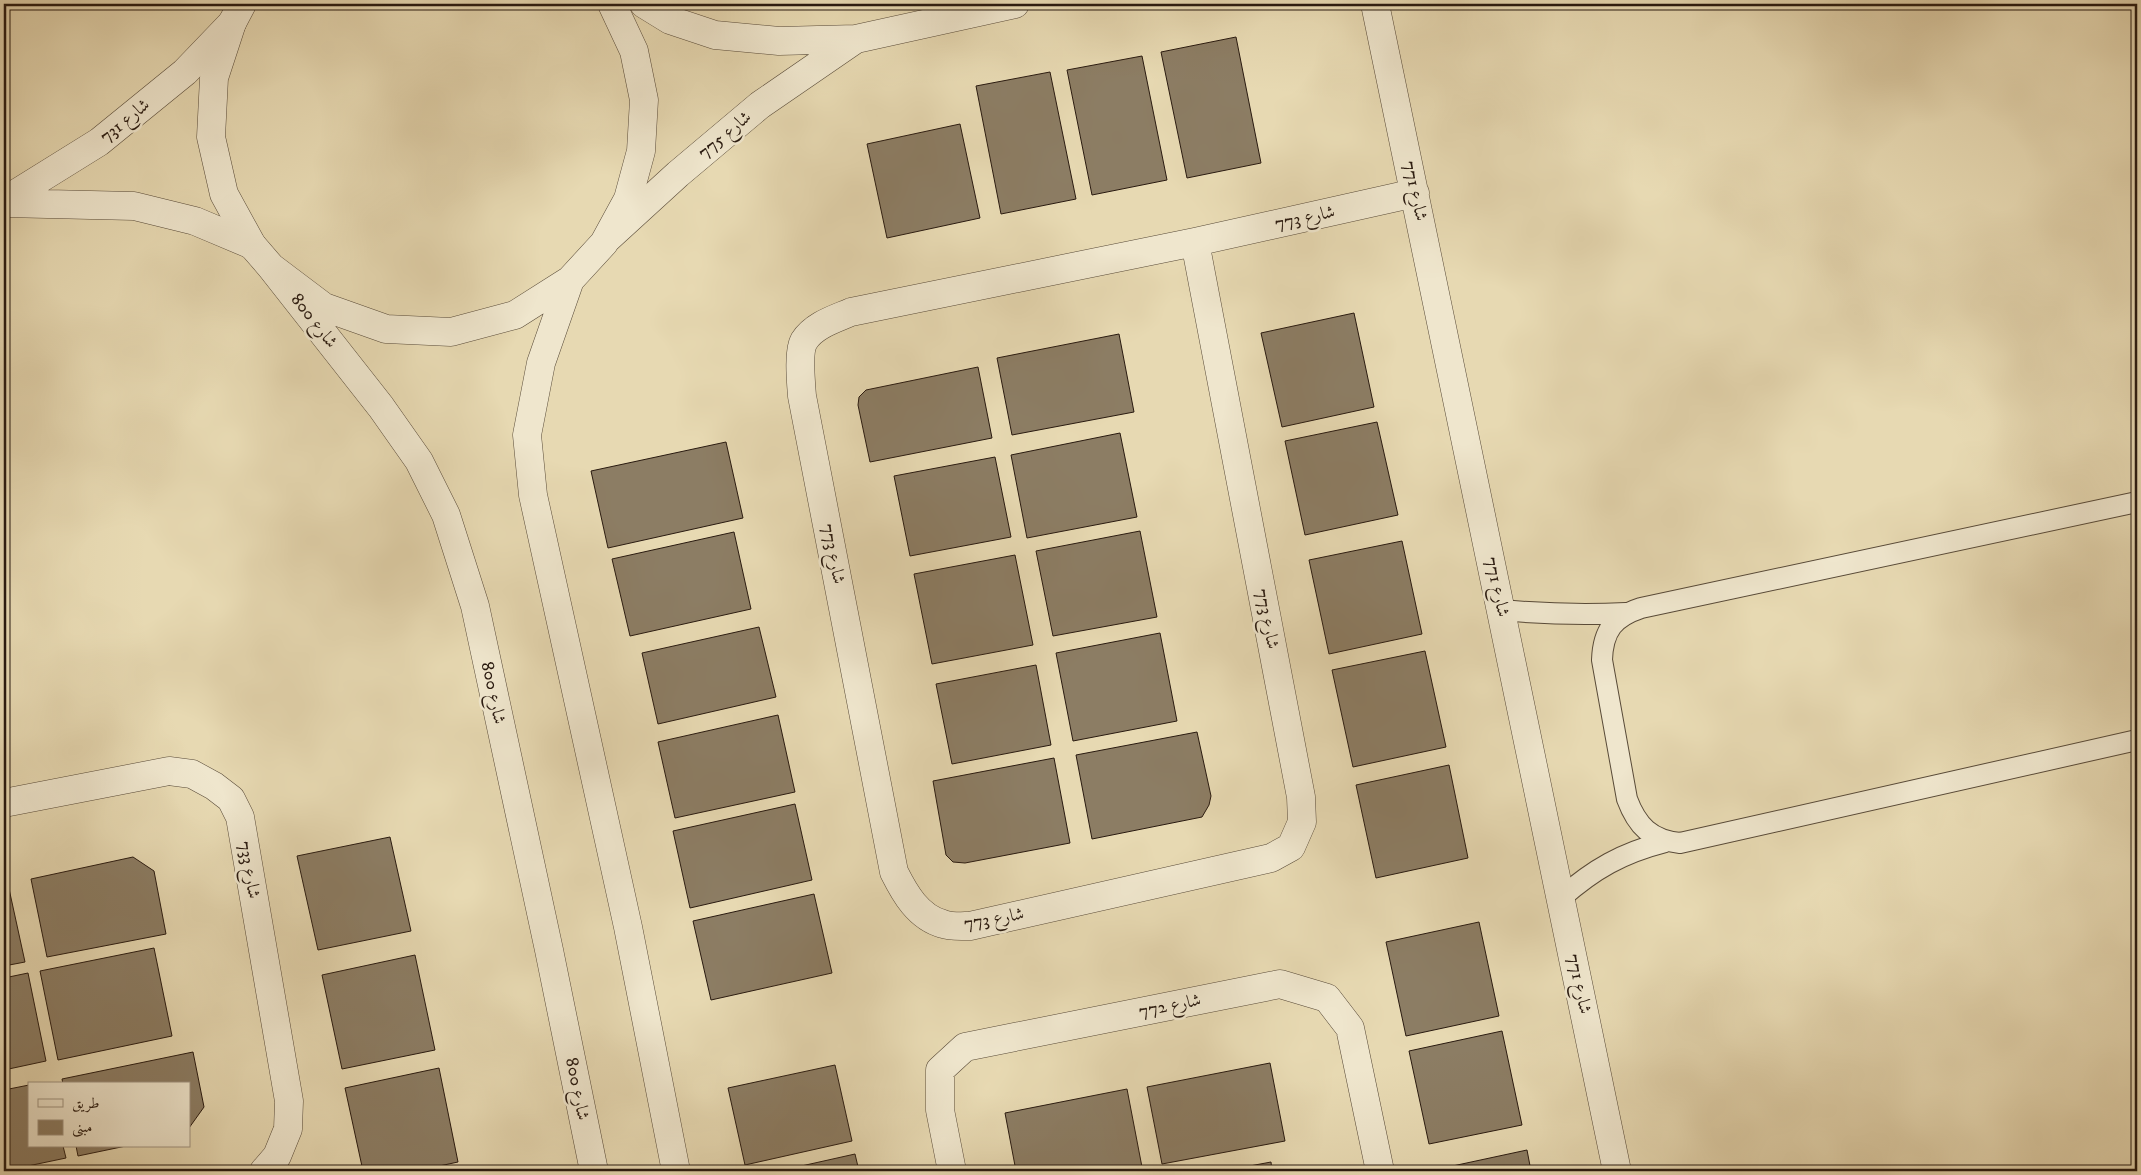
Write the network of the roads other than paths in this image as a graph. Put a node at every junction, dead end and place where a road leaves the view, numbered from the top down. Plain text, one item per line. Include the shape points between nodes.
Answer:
1 (612, 4) edge
2 (644, 4) edge
3 (1015, 4) edge
4 (1375, 4) edge
5 (237, 13) edge
6 (856, 39) junction
7 (1415, 193) junction
8 (4, 202) edge
9 (1195, 242) junction
10 (604, 243) junction
11 (252, 245) junction
12 (271, 267) junction
13 (570, 280) junction
14 (2137, 502) edge
15 (1502, 610) junction
16 (1626, 613) junction
17 (2137, 740) edge
18 (4, 803) edge
19 (1665, 842) junction
20 (1561, 898) junction
21 (264, 1171) edge
22 (594, 1171) edge
23 (676, 1171) edge
24 (952, 1171) edge
25 (1380, 1171) edge
26 (1618, 1171) edge

1 - 10 street via 634,51 644,100 641,151 628,199
2 - 6 street, شارع 775 via 670,20 715,35 779,41
3 - 6 street, شارع 775
4 - 7 street, شارع 771
5 - 8 street, شارع 731 via 185,72 99,142
5 - 11 street via 214,78 211,137 224,194
6 - 10 street, شارع 775 via 760,105 678,174
7 - 9 street, شارع 773
7 - 15 street, شارع 771
8 - 11 street, شارع 731 via 134,206 195,221
9 - 9 street, شارع 773 via 851,312 820,325 804,341 800,367 802,396 894,872 920,912 943,925 970,926 1271,858 1291,847 1302,822 1301,797
10 - 13 street
11 - 12 street
12 - 13 street via 332,310 386,329 451,332 515,315
12 - 22 street, شارع 800 via 381,407 419,462 446,515 474,606
13 - 23 street via 541,363 527,435 533,495 628,927
14 - 16 lane
15 - 16 lane via 1543,614
15 - 20 street, شارع 771
16 - 19 lane via 1606,633 1602,660 1627,799 1640,824
17 - 19 lane via 1680,844
18 - 21 street, شارع 733 via 170,771 192,774 231,799 240,818 289,1101 288,1129 277,1156
19 - 20 lane via 1627,854 1599,868
20 - 26 street, شارع 771
24 - 25 street, شارع 772 via 940,1110 940,1070 965,1046 1280,984 1327,998 1350,1028

